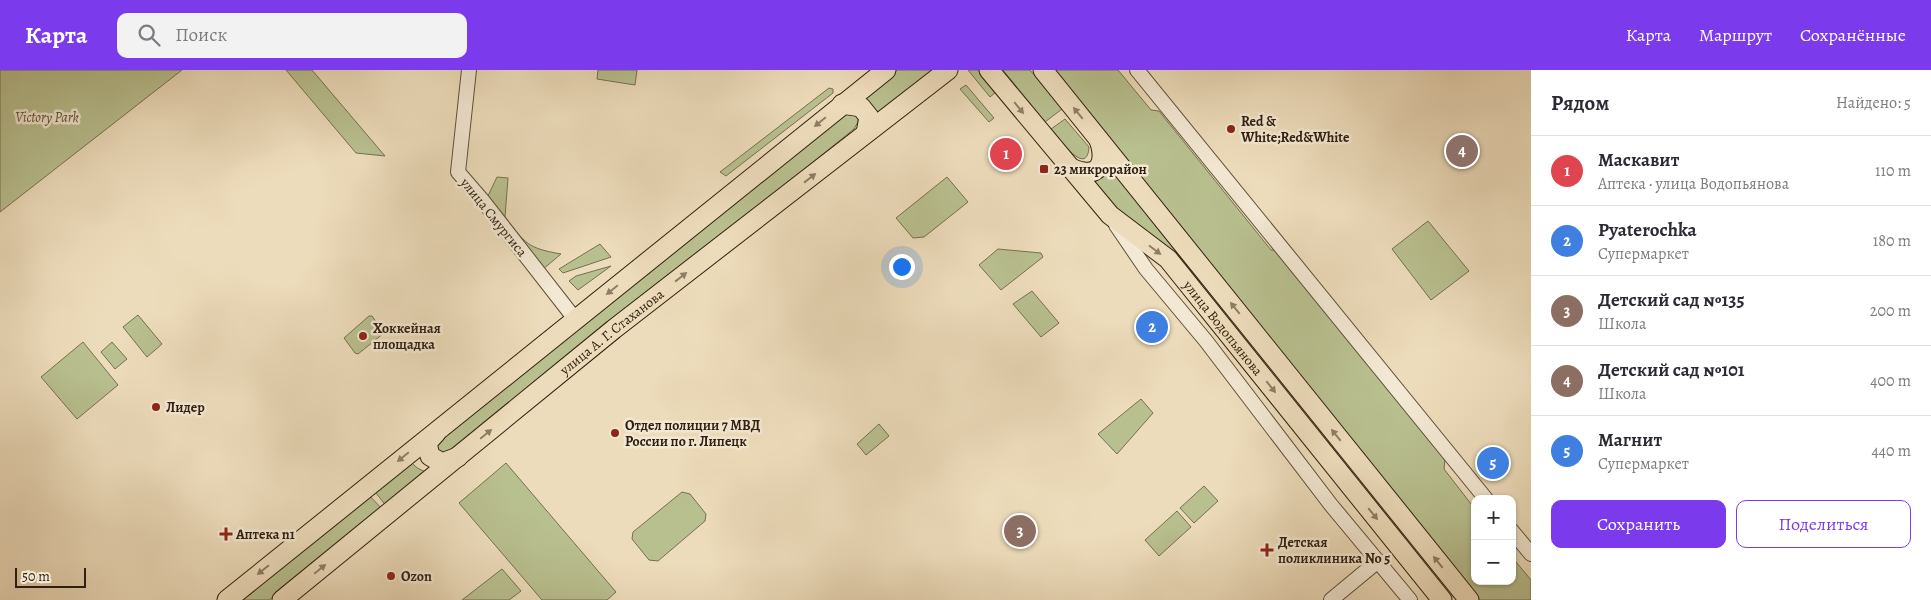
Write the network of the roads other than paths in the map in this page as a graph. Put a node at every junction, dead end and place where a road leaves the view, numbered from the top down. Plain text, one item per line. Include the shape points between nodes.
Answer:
1 (469, 70) edge
2 (886, 70) edge
3 (948, 70) edge
4 (989, 70) edge
5 (1043, 70) edge
6 (1138, 70) edge
7 (842, 104) junction
8 (866, 133) junction
9 (1099, 140) junction
10 (1071, 168) junction
11 (1110, 215) junction
12 (575, 320) junction
13 (438, 430) junction
14 (458, 456) junction
15 (1483, 495) edge
16 (1516, 536) edge
17 (1531, 554) edge
18 (1378, 561) junction
19 (227, 600) edge
20 (282, 600) edge
21 (1331, 600) edge
22 (1410, 600) edge
23 (1442, 600) edge
24 (1469, 600) edge

1 - 12 street, улица Смургиса via 458,172
2 - 7 main road
3 - 8 main road, улица А. Г. Стаханова
4 -> 10 main road, улица Водопьянова
9 -> 5 main road, улица Водопьянова
6 - 15 street
7 - 8 main road via 865,112 869,117
7 -> 12 main road
14 -> 8 main road, улица А. Г. Стаханова via 614,329
9 - 10 main road via 1103,157 1094,171 1079,172
24 -> 9 main road, улица Водопьянова
10 - 11 main road, улица Водопьянова
11 - 18 street via 1146,270 1204,338 1331,505
11 -> 23 main road, улица Водопьянова via 1168,259
12 - 13 main road
13 - 14 main road via 427,443 430,456 442,463
13 -> 19 main road
20 -> 14 main road, улица А. Г. Стаханова
16 - 17 street
18 - 21 street
18 - 22 street

